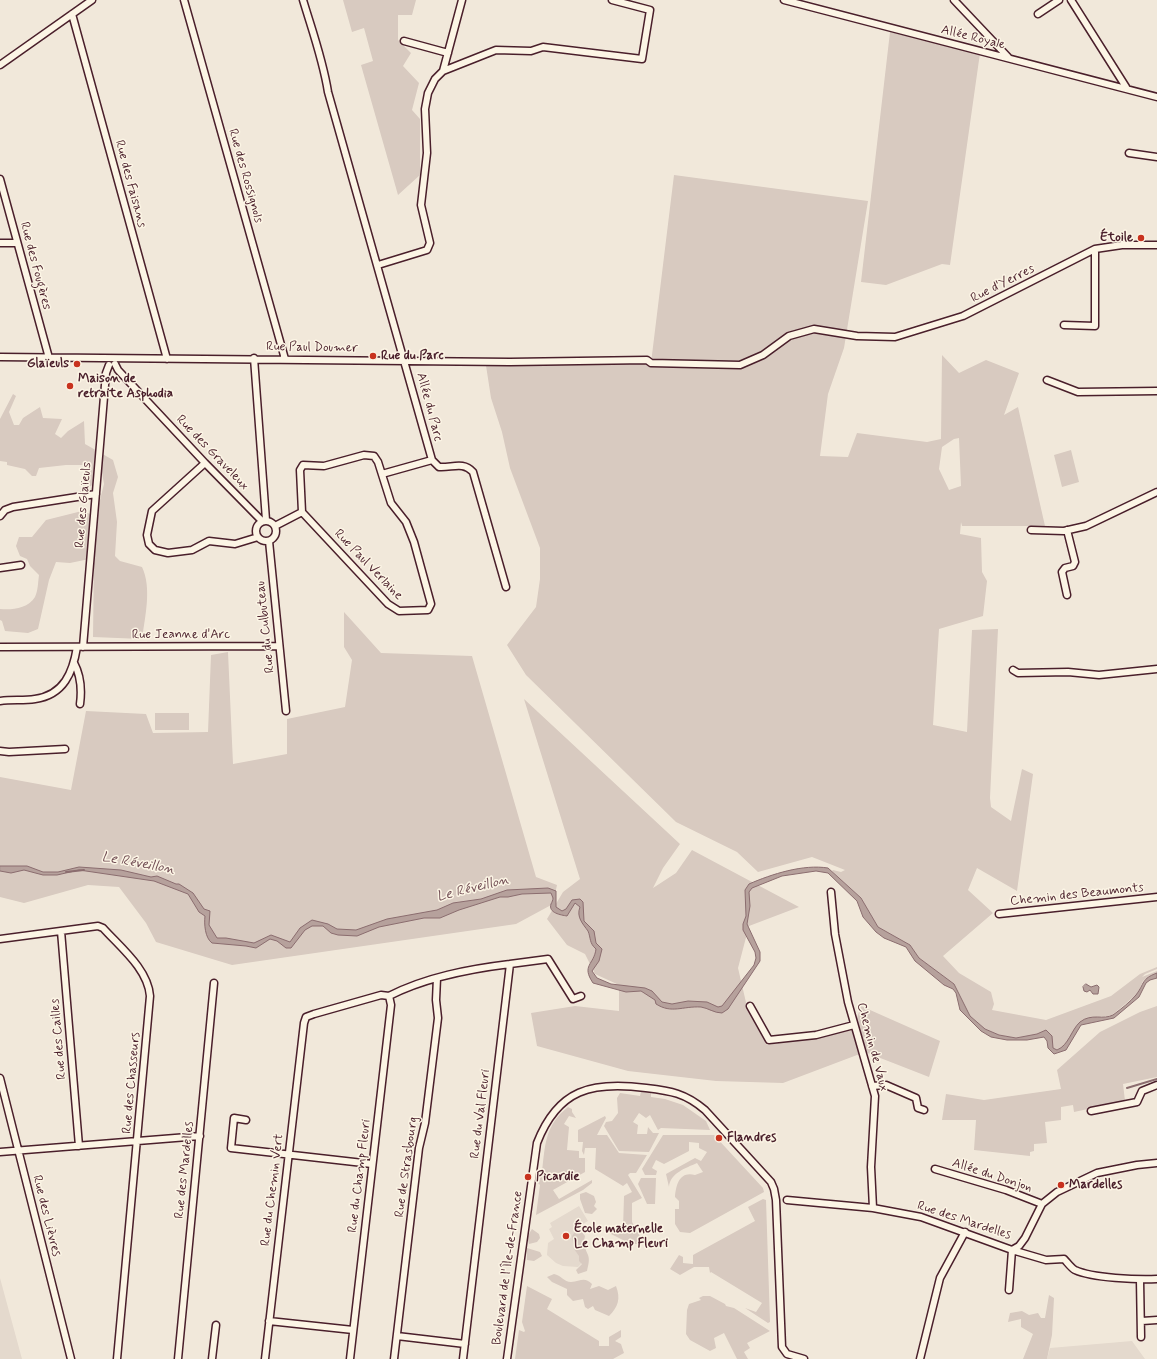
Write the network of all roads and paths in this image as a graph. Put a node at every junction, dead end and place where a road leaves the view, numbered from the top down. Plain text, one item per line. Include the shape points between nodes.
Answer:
1 (92, 0) edge
2 (184, 0) edge
3 (303, 0) edge
4 (462, 0) edge
5 (612, 0) edge
6 (784, 0) edge
7 (954, 0) edge
8 (1059, 0) edge
9 (1071, 0) edge
10 (72, 14) junction
11 (1038, 14) dead end
12 (404, 42) dead end
13 (448, 53) junction
14 (1009, 58) junction
15 (0, 65) edge
16 (443, 71) junction
17 (1126, 87) junction
18 (1157, 96) edge
19 (1129, 153) dead end
20 (1157, 156) edge
21 (0, 179) edge
22 (0, 243) edge
23 (18, 243) junction
24 (1157, 245) edge
25 (1095, 250) junction
26 (378, 265) junction
27 (1064, 325) dead end
28 (0, 357) edge
29 (49, 358) junction
30 (102, 358) junction
31 (254, 358) junction
32 (167, 359) junction
33 (284, 359) junction
34 (402, 360) junction
35 (647, 360) joint
36 (114, 362) junction
37 (1047, 380) dead end
38 (1157, 391) edge
39 (432, 460) junction
40 (205, 463) junction
41 (382, 474) junction
42 (1157, 492) edge
43 (96, 494) junction
44 (302, 512) junction
45 (0, 516) edge
46 (264, 521) junction
47 (275, 526) junction
48 (1031, 530) dead end
49 (1067, 530) junction
50 (258, 537) junction
51 (269, 541) junction
52 (21, 565) dead end
53 (0, 568) edge
54 (506, 587) dead end
55 (1067, 595) dead end
56 (279, 646) junction
57 (0, 647) edge
58 (80, 647) junction
59 (74, 663) junction
60 (1157, 669) edge
61 (1012, 670) dead end
62 (0, 701) edge
63 (80, 704) dead end
64 (286, 712) dead end
65 (65, 749) dead end
66 (0, 751) edge
67 (831, 892) dead end
68 (1157, 897) edge
69 (999, 914) dead end
70 (61, 931) junction
71 (0, 939) edge
72 (510, 964) junction
73 (437, 978) junction
74 (214, 983) dead end
75 (389, 996) junction
76 (581, 996) dead end
77 (750, 1006) dead end
78 (854, 1025) junction
79 (0, 1078) edge
80 (1157, 1085) edge
81 (872, 1086) junction
82 (924, 1110) dead end
83 (1091, 1110) dead end
84 (246, 1120) dead end
85 (200, 1136) junction
86 (138, 1140) junction
87 (79, 1146) junction
88 (18, 1150) junction
89 (0, 1152) edge
90 (288, 1154) junction
91 (1157, 1163) edge
92 (372, 1164) junction
93 (935, 1169) dead end
94 (787, 1200) dead end
95 (1042, 1204) junction
96 (874, 1208) junction
97 (965, 1232) junction
98 (1012, 1250) junction
99 (1157, 1279) edge
100 (1140, 1280) junction
101 (1009, 1290) dead end
102 (1157, 1320) edge
103 (269, 1321) junction
104 (1142, 1321) junction
105 (216, 1325) dead end
106 (353, 1330) junction
107 (397, 1336) junction
108 (1141, 1337) dead end
109 (464, 1344) junction
110 (71, 1359) edge
111 (117, 1359) edge
112 (178, 1359) edge
113 (212, 1359) edge
114 (265, 1359) edge
115 (350, 1359) edge
116 (394, 1359) edge
117 (463, 1359) edge
118 (507, 1359) edge
119 (804, 1359) edge
120 (920, 1359) edge

1 - 10 street
2 - 33 street, Rue des Rossignols
3 - 26 street
4 - 13 street
5 - 16 street via 650,10 642,59 543,47 531,51 496,50
6 - 14 street, Allée Royale
7 - 14 street
8 - 11 street
9 - 17 street
10 - 15 street
10 - 32 street, Rue des Faisans
12 - 13 street
13 - 16 street
14 - 17 street, Allée Royale
16 - 26 street via 435,79 428,93 426,109 427,153 420,205 430,243 428,250
17 - 18 street, Allée Royale
19 - 20 street
21 - 23 street, Rue des Fougères
22 - 23 street
23 - 29 street, Rue des Fougères
24 - 25 street, Rue d'Yerres via 1122,244
25 - 27 street via 1095,326
25 - 35 street, Rue d'Yerres via 963,316 895,337 857,336 814,330 789,336 763,355 740,365 651,363
26 - 34 street
28 - 29 street, Rue Paul Doumer
29 - 30 street, Rue Paul Doumer
30 - 36 street, Rue Paul Doumer
30 - 36 street, Rue des Graveleux via 103,362
31 - 32 street, Rue Paul Doumer
31 - 33 street, Rue Paul Doumer
31 - 46 street
32 - 36 street, Rue Paul Doumer
33 - 34 street, Rue Paul Doumer
34 - 35 street, Rue Paul Doumer
34 - 39 street, Allée du Parc via 406,364
36 - 40 street, Rue des Graveleux via 118,370
36 - 43 street, Rue des Glaïeuls via 106,373
37 - 38 street via 1078,392
39 - 41 street
39 - 54 street via 439,467 468,466 473,472
40 - 46 street, Rue des Graveleux
40 - 50 street via 152,511 147,535 149,544 155,550 168,553 192,550 209,541 235,544
41 - 44 street, Rue Paul Verlaine via 374,456 364,455 324,466 303,465 300,470
41 - 44 street, Rue Paul Verlaine via 391,503 406,522 414,542 431,604 428,610 399,611 388,604
42 - 49 street via 1103,519
43 - 45 street via 13,507 5,510
43 - 58 street, Rue des Glaïeuls
44 - 47 street
46 - 47 street
46 - 50 street via 257,526
47 - 51 street via 277,532
48 - 49 street
49 - 55 street via 1075,562 1062,572
50 - 51 street
51 - 56 street, Rue du Culbuteau
52 - 53 street
56 - 58 street, Rue Jeanne d'Arc
56 - 64 street, Rue du Culbuteau
57 - 58 street, Rue Jeanne d'Arc
58 - 59 street, Rue des Glaïeuls
59 - 62 street via 65,682 52,694 37,699
59 - 63 street via 79,673
60 - 61 street via 1110,675 1018,673
65 - 66 street
67 - 78 street, Chemin de Vaux via 835,934
68 - 69 street, Chemin des Beaumonts
70 - 71 street, Rue des Chasseurs
70 - 86 street, Rue des Chasseurs via 98,926 103,928 140,969 149,985
70 - 87 street, Rue des Cailles
72 - 73 street
72 - 76 street via 548,959 573,998
72 - 109 street, Rue du Val Fleuri
73 - 75 street via 409,985
73 - 107 street, Rue de Strasbourg via 438,1018 425,1123 419,1148
74 - 85 street, Rue des Mardelles
75 - 90 street, Rue du Chemin Vert via 381,995 306,1017
75 - 92 street, Rue du Champ Fleuri via 391,1005
77 - 78 street via 769,1040 816,1035
78 - 81 street, Chemin de Vaux
79 - 88 street, Rue des Lièvres
80 - 83 street via 1142,1091 1137,1102
81 - 82 street via 886,1085 916,1098 918,1108
81 - 96 street, Chemin de Vaux via 875,1096 871,1167
84 - 90 street via 234,1118 231,1148
85 - 86 street
85 - 112 street, Rue des Mardelles
86 - 87 street
86 - 111 street, Rue des Chasseurs
87 - 88 street
88 - 89 street
88 - 110 street, Rue des Lièvres
90 - 92 street
90 - 103 street, Rue du Chemin Vert
91 - 95 street, Rue des Mardelles via 1097,1173 1057,1192
92 - 106 street, Rue du Champ Fleuri
93 - 95 street, Allée du Donjon via 1006,1190
94 - 96 street, Rue des Mardelles
95 - 98 street, Rue des Mardelles via 1025,1238
96 - 97 street, Rue des Mardelles via 920,1217
97 - 98 street, Rue des Mardelles
97 - 120 street via 940,1278
98 - 100 street via 1046,1260 1064,1259 1074,1270
98 - 101 street
99 - 100 street
100 - 104 street
102 - 104 street
103 - 106 street
103 - 114 street, Rue du Chemin Vert
104 - 108 street
105 - 113 street
106 - 115 street, Rue du Champ Fleuri
107 - 109 street
107 - 116 street, Rue de Strasbourg
109 - 117 street, Rue du Val Fleuri
118 - 119 street, Boulevard de l'Île-de-France via 537,1143 549,1117 568,1099 594,1086 610,1085 674,1091 692,1100 705,1110 771,1182 776,1200 782,1347 787,1354

